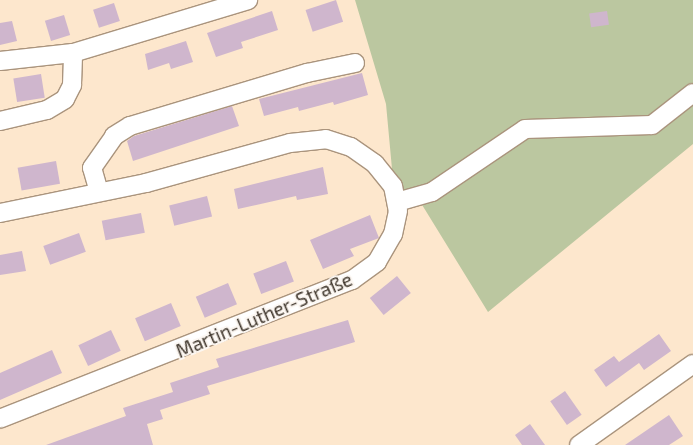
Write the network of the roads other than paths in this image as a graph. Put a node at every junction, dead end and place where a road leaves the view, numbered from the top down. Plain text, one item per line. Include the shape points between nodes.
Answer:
1 (248, 0) edge
2 (73, 53) junction
3 (0, 61) edge
4 (355, 63) dead end
5 (693, 93) edge
6 (0, 121) edge
7 (99, 192) junction
8 (397, 202) junction
9 (0, 213) edge
10 (693, 364) edge
11 (0, 419) edge
12 (579, 445) edge

1 - 2 street
2 - 3 street
2 - 6 street via 72,84 65,99 47,110
4 - 7 street via 307,73 130,126 114,136 92,168
5 - 8 street via 652,125 525,129 432,192
7 - 8 street, Martin-Luther-Straße via 146,183 290,143 326,139 351,147 375,164 394,186
7 - 9 street, Martin-Luther-Straße
8 - 11 street, Martin-Luther-Straße via 393,234 377,262 352,280
10 - 12 street

